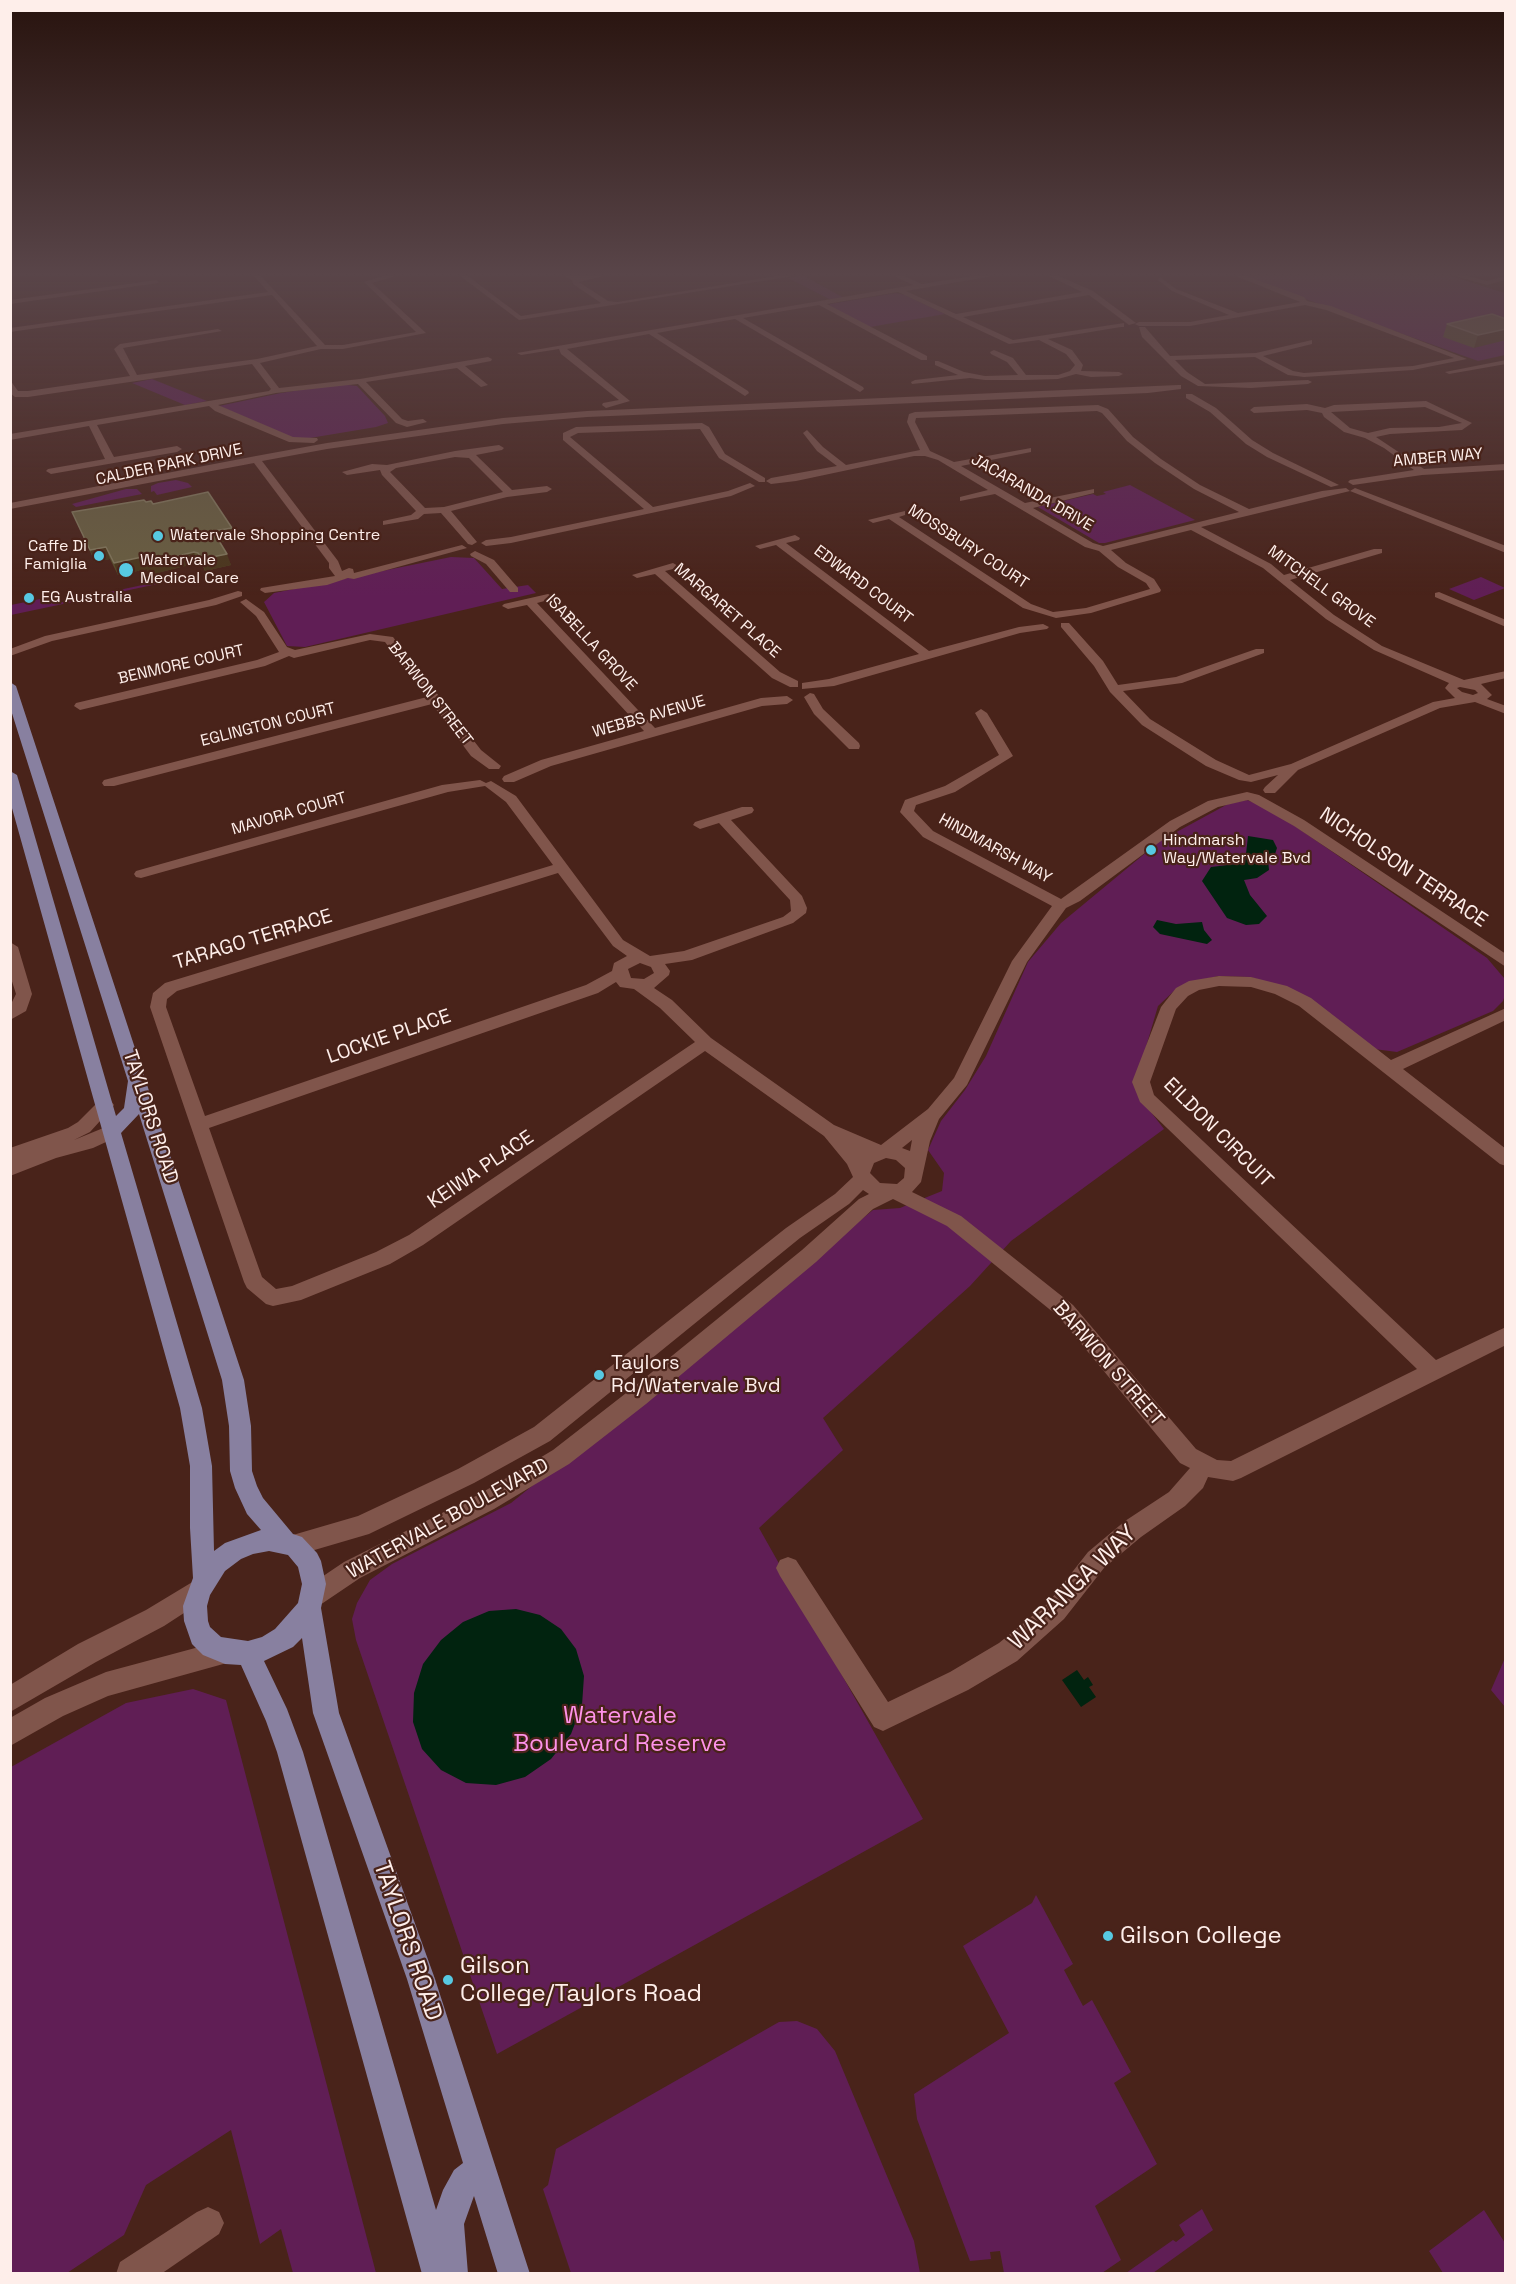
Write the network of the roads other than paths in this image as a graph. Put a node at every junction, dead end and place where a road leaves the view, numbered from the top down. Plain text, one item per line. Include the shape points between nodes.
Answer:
1 (10, 382) edge
2 (104, 383) edge
3 (271, 383) edge
4 (347, 383) edge
5 (362, 383) edge
6 (481, 383) edge
7 (603, 383) edge
8 (729, 383) edge
9 (851, 383) edge
10 (1179, 383) edge
11 (1200, 383) edge
12 (1310, 383) edge
13 (1325, 383) edge
14 (484, 385) dead end
15 (1204, 385) junction
16 (1180, 386) junction
17 (860, 388) dead end
18 (275, 391) junction
19 (745, 393) dead end
20 (1063, 393) junction
21 (1189, 396) junction
22 (1213, 397) junction
23 (212, 404) junction
24 (1254, 410) dead end
25 (1326, 411) junction
26 (401, 422) junction
27 (93, 424) junction
28 (807, 433) dead end
29 (1368, 436) junction
30 (10, 437) edge
31 (499, 448) dead end
32 (177, 449) dead end
33 (1028, 450) dead end
34 (926, 453) junction
35 (465, 454) junction
36 (258, 460) junction
37 (111, 461) junction
38 (953, 465) junction
39 (1506, 467) edge
40 (388, 468) junction
41 (845, 468) junction
42 (51, 471) dead end
43 (347, 472) dead end
44 (1422, 472) junction
45 (141, 483) junction
46 (762, 484) junction
47 (1349, 487) junction
48 (547, 489) dead end
49 (996, 491) junction
50 (1091, 491) dead end
51 (507, 494) junction
52 (963, 499) dead end
53 (10, 506) edge
54 (1023, 507) junction
55 (444, 510) junction
56 (651, 510) junction
57 (422, 511) junction
58 (906, 512) dead end
59 (1249, 513) junction
60 (10, 514) edge
61 (891, 516) junction
62 (873, 520) dead end
63 (387, 522) dead end
64 (1195, 528) junction
65 (795, 538) dead end
66 (778, 542) junction
67 (760, 546) dead end
68 (469, 549) junction
69 (1103, 549) junction
70 (1506, 550) edge
71 (488, 551) junction
72 (1378, 551) dead end
73 (673, 566) dead end
74 (657, 570) junction
75 (342, 571) junction
76 (637, 575) dead end
77 (1284, 578) junction
78 (514, 590) dead end
79 (259, 593) junction
80 (1439, 595) dead end
81 (548, 597) dead end
82 (242, 599) junction
83 (529, 601) junction
84 (508, 606) dead end
85 (260, 614) junction
86 (1050, 621) junction
87 (1506, 624) edge
88 (49, 638) junction
89 (10, 642) edge
90 (1260, 651) dead end
91 (289, 652) junction
92 (10, 653) edge
93 (928, 656) junction
94 (1503, 676) edge
95 (10, 686) edge
96 (1458, 686) junction
97 (1114, 689) junction
98 (796, 693) junction
99 (1479, 696) junction
100 (435, 699) junction
101 (1437, 705) junction
102 (80, 706) dead end
103 (1506, 709) edge
104 (981, 713) dead end
105 (653, 733) junction
106 (854, 746) dead end
107 (476, 753) junction
108 (1296, 767) junction
109 (504, 773) junction
110 (10, 775) edge
111 (481, 779) junction
112 (1240, 781) junction
113 (109, 783) dead end
114 (1270, 791) junction
115 (1250, 797) junction
116 (511, 799) junction
117 (1213, 804) junction
118 (747, 810) dead end
119 (722, 818) junction
120 (1299, 823) junction
121 (700, 825) dead end
122 (562, 867) junction
123 (141, 874) dead end
124 (1061, 905) junction
125 (618, 943) junction
126 (10, 947) edge
127 (1483, 948) junction
128 (1506, 962) edge
129 (653, 967) junction
130 (1506, 972) edge
131 (627, 977) junction
132 (666, 1004) junction
133 (1503, 1011) edge
134 (13, 1013) edge
135 (705, 1042) junction
136 (1390, 1068) junction
137 (136, 1074) junction
138 (105, 1105) junction
139 (934, 1114) junction
140 (199, 1125) junction
141 (828, 1130) junction
142 (113, 1131) junction
143 (883, 1152) junction
144 (10, 1155) edge
145 (1506, 1160) edge
146 (10, 1169) edge
147 (915, 1174) junction
148 (862, 1176) junction
149 (893, 1192) junction
150 (954, 1221) junction
151 (265, 1293) joint
152 (1506, 1335) edge
153 (1433, 1371) junction
154 (1203, 1464) junction
155 (289, 1544) junction
156 (788, 1568) dead end
157 (202, 1584) junction
158 (311, 1602) junction
159 (236, 1653) junction
160 (10, 1700) edge
161 (10, 1733) edge
162 (481, 2169) junction
163 (208, 2223) dead end
164 (132, 2274) edge
165 (438, 2274) edge
166 (452, 2274) edge
167 (514, 2274) edge

1 - 2 street via 15,394 20,395
3 - 18 street
4 - 18 street
5 - 26 street
6 - 14 street
7 - 26 street via 626,401
8 - 19 street
9 - 17 street
10 - 16 street
11 - 15 street
12 - 15 street
13 - 22 street
15 - 16 street, CALDER PARK DRIVE
15 - 22 street via 1217,389
16 - 20 street, CALDER PARK DRIVE
16 - 21 street via 1180,393
18 - 23 street
20 - 21 street, CALDER PARK DRIVE
20 - 36 street, CALDER PARK DRIVE via 587,414 404,434
21 - 22 street, CALDER PARK DRIVE
21 - 47 street via 1270,455
22 - 47 street via 1234,422 1260,441
23 - 26 street via 300,442
23 - 27 street
24 - 25 street via 1307,407
25 - 29 street via 1347,430
25 - 29 street via 1426,404 1468,423 1439,430 1390,431
27 - 30 street
27 - 37 street
28 - 41 street
29 - 44 street
31 - 35 street
32 - 37 street
33 - 38 street
34 - 38 street, JACARANDA DRIVE
34 - 41 street
34 - 59 street via 911,422 915,415 1098,408 1158,461
35 - 40 street
35 - 51 street via 472,456
36 - 45 street, CALDER PARK DRIVE
36 - 75 street
37 - 42 street
38 - 49 street, JACARANDA DRIVE
39 - 44 street, AMBER WAY
40 - 43 street
40 - 57 street via 385,473
41 - 46 street
44 - 47 street, AMBER WAY
45 - 53 street, CALDER PARK DRIVE
45 - 60 street, CALDER PARK DRIVE
46 - 56 street
46 - 56 street via 722,456 702,426 576,430 566,435
47 - 59 street, JACARANDA DRIVE
47 - 70 street
48 - 51 street
49 - 52 street
49 - 54 street, JACARANDA DRIVE
50 - 54 street
51 - 55 street
54 - 69 street, JACARANDA DRIVE
55 - 57 street
55 - 68 street
56 - 71 street via 511,540
57 - 63 street via 414,517
58 - 61 street, MOSSBURY COURT
59 - 64 street, JACARANDA DRIVE
61 - 62 street, MOSSBURY COURT
61 - 86 street, MOSSBURY COURT
64 - 69 street, JACARANDA DRIVE
64 - 77 street, MITCHELL GROVE
65 - 66 street, EDWARD COURT
66 - 67 street, EDWARD COURT
66 - 93 street, EDWARD COURT
68 - 71 street
68 - 71 street
68 - 75 street via 354,576
69 - 86 street, WEBBS AVENUE via 1150,581 1156,590
71 - 78 street
72 - 77 street
73 - 74 street, MARGARET PLACE
74 - 76 street, MARGARET PLACE
74 - 98 street, MARGARET PLACE
75 - 79 street via 315,583
77 - 96 street, MITCHELL GROVE via 1330,617 1378,648
79 - 82 street
79 - 85 street
80 - 87 street
81 - 83 street, ISABELLA GROVE
82 - 85 street
82 - 88 street
83 - 84 street, ISABELLA GROVE
83 - 105 street, ISABELLA GROVE
85 - 91 street
86 - 93 street, WEBBS AVENUE
86 - 97 street via 1076,639 1099,664
88 - 89 street
88 - 92 street
90 - 97 street via 1178,680
91 - 100 street, BARWON STREET via 384,637 396,646
91 - 102 street, BENMORE COURT via 261,663
93 - 98 street, WEBBS AVENUE
94 - 96 street
94 - 99 street
95 - 137 main road, TAYLORS ROAD
96 - 99 street
96 - 99 street
96 - 101 street
97 - 112 street via 1146,722
98 - 105 street, WEBBS AVENUE
98 - 106 street
99 - 101 street
99 - 103 street
100 - 107 street, BARWON STREET
100 - 113 street, EGLINGTON COURT
101 - 108 street
104 - 124 street, HINDMARSH WAY via 1006,756 950,789 910,803 907,813 928,834
105 - 109 street, WEBBS AVENUE
107 - 109 street, BARWON STREET
107 - 111 street, BARWON STREET
108 - 112 street
108 - 114 street
109 - 111 street
109 - 111 street
109 - 116 street
110 - 138 main road, TAYLORS ROAD
111 - 116 street
111 - 123 street, MAVORA COURT
112 - 114 street, NICHOLSON TERRACE via 1266,784
112 - 115 street, NICHOLSON TERRACE
112 - 117 street
114 - 115 street via 1264,796
114 - 120 street, NICHOLSON TERRACE
115 - 117 street
115 - 120 street, NICHOLSON TERRACE
116 - 122 street
117 - 124 street via 1175,824
118 - 119 street
119 - 121 street
119 - 129 street via 797,899 800,908 789,920
120 - 127 street, NICHOLSON TERRACE
122 - 125 street
122 - 140 street, TARAGO TERRACE via 171,987 159,997 158,1007
124 - 139 street via 1020,961 961,1081
125 - 129 street
125 - 131 street
126 - 134 street via 24,994 24,1001
127 - 128 street, NICHOLSON TERRACE
127 - 130 street, NICHOLSON TERRACE
129 - 131 street
129 - 131 street
129 - 132 street
131 - 132 street
131 - 140 street, LOCKIE PLACE
132 - 135 street
133 - 136 street
135 - 141 street
135 - 151 street, KEIWA PLACE via 417,1240 384,1258 294,1294 273,1298
136 - 145 street, EILDON CIRCUIT
136 - 153 street, EILDON CIRCUIT via 1305,1002 1251,982 1219,981 1182,992 1169,1007 1141,1082 1146,1098
137 - 142 main road via 132,1110
137 - 155 main road, TAYLORS ROAD via 232,1380 246,1488 255,1506
138 - 142 main road, TAYLORS ROAD
138 - 144 street via 74,1133
139 - 143 street
139 - 147 street via 921,1141
140 - 151 street, TARAGO TERRACE via 254,1282
141 - 143 street
141 - 148 street via 851,1155
142 - 146 street
142 - 157 main road, TAYLORS ROAD via 198,1440
143 - 147 street via 902,1155 913,1165
143 - 148 street via 866,1159
147 - 149 street via 908,1186
147 - 150 street, BARWON STREET via 920,1186
148 - 149 street via 874,1189
148 - 155 street, WATERVALE BOULEVARD via 842,1199 793,1233 542,1434 466,1476 361,1526
149 - 150 street, BARWON STREET
149 - 158 street, WATERVALE BOULEVARD via 866,1204 809,1256 561,1457 486,1502 352,1570
150 - 154 street, BARWON STREET via 1066,1311 1188,1456
152 - 153 street
153 - 154 street via 1233,1471 1215,1470
154 - 156 street, WARANGA WAY via 1196,1482 1096,1560 1056,1611 1008,1652 883,1718
155 - 157 main road via 269,1540 233,1551 217,1563
155 - 158 main road via 309,1561 313,1572
157 - 159 main road via 195,1606 201,1635 212,1646
157 - 160 street via 164,1613 87,1653
158 - 159 main road via 284,1638 266,1648
158 - 162 main road, TAYLORS ROAD via 326,1713 421,1979
159 - 161 street via 106,1684 54,1707
159 - 165 main road via 278,1718 290,1752
162 - 166 main road via 465,2181 454,2201 448,2224
162 - 167 main road, TAYLORS ROAD
163 - 164 street

